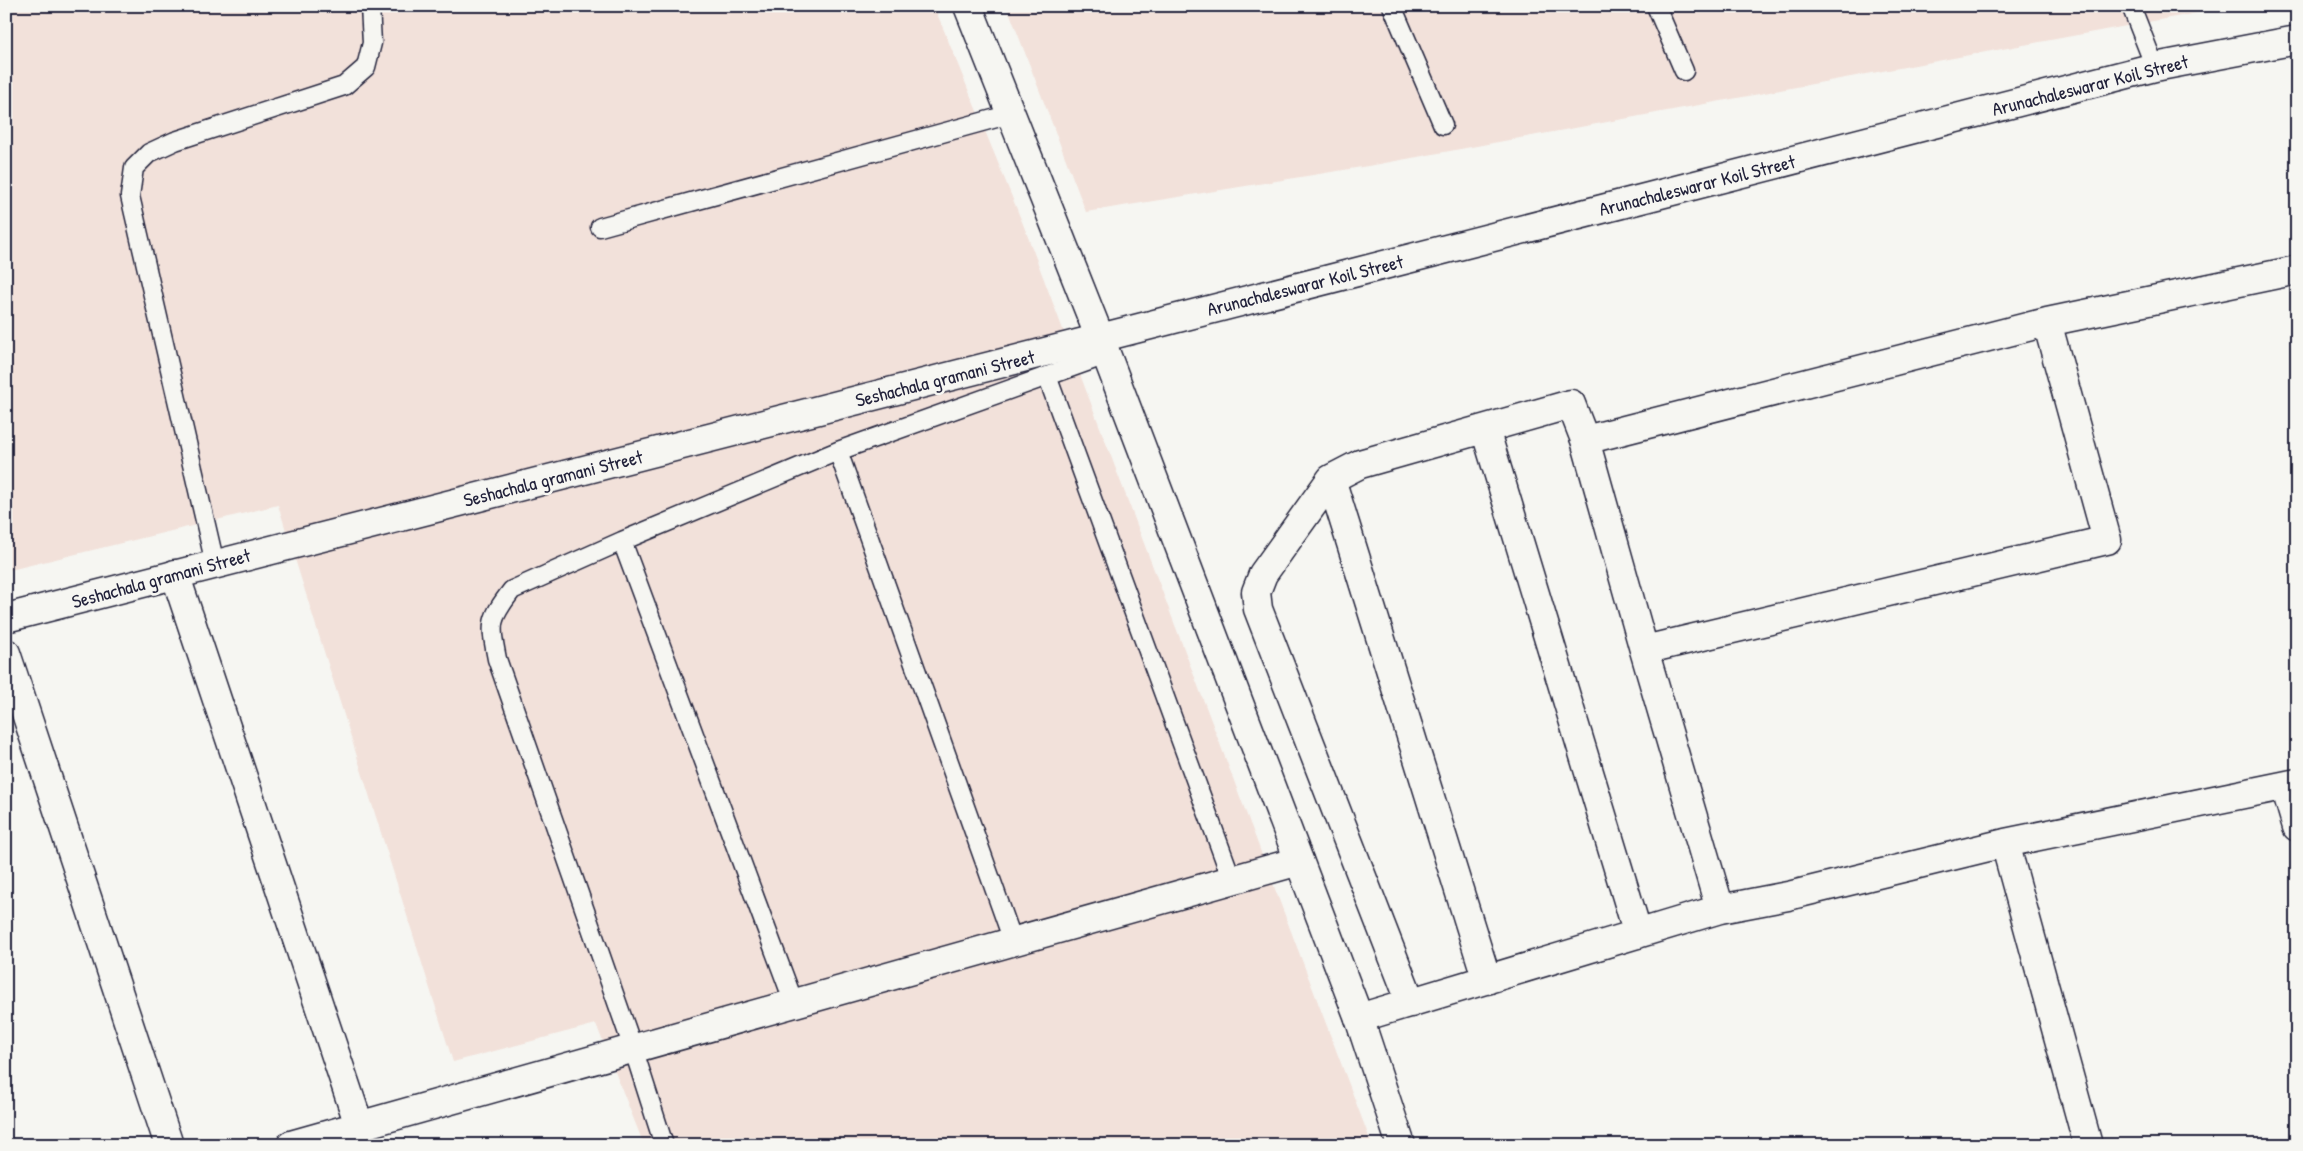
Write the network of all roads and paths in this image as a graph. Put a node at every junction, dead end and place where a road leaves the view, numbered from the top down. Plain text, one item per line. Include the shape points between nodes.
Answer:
1 (370, 6) edge
2 (968, 6) edge
3 (1392, 6) edge
4 (1656, 6) edge
5 (2131, 6) edge
6 (2297, 40) edge
7 (2154, 67) junction
8 (1684, 71) dead end
9 (1012, 114) junction
10 (1443, 125) dead end
11 (600, 228) dead end
12 (2297, 270) edge
13 (2047, 322) junction
14 (1103, 346) junction
15 (1047, 376) junction
16 (1485, 429) junction
17 (1585, 440) junction
18 (838, 451) junction
19 (1331, 480) junction
20 (622, 541) junction
21 (215, 564) junction
22 (175, 574) junction
23 (6, 618) edge
24 (1644, 650) junction
25 (6, 653) edge
26 (2291, 784) edge
27 (2297, 827) edge
28 (2005, 843) junction
29 (1299, 861) junction
30 (1232, 880) junction
31 (1720, 909) junction
32 (1638, 934) junction
33 (1013, 941) junction
34 (1487, 980) junction
35 (794, 1003) junction
36 (1411, 1003) junction
37 (1359, 1018) junction
38 (633, 1048) junction
39 (359, 1125) junction
40 (169, 1145) edge
41 (291, 1145) edge
42 (664, 1145) edge
43 (1401, 1145) edge
44 (2088, 1145) edge

1 - 21 lane via 372,43 366,67 344,86 175,141 149,153 134,168 130,196
2 - 9 street
3 - 10 lane
4 - 8 lane
5 - 7 lane
6 - 7 street, Arunachaleswarar Koil Street
7 - 14 street, Arunachaleswarar Koil Street
9 - 11 lane
9 - 14 street
12 - 13 street
13 - 17 street
13 - 24 street via 2107,540
14 - 15 lane
14 - 21 street, Seshachala gramani Street
14 - 29 street
15 - 18 lane
15 - 30 lane
16 - 17 street via 1571,404
16 - 19 street via 1360,464
16 - 32 street
17 - 24 street
18 - 20 lane
18 - 33 lane
19 - 34 street
19 - 36 street via 1263,574 1256,592 1258,609
20 - 35 lane
20 - 38 lane via 512,590 500,605 491,626 497,659
21 - 22 street, Seshachala gramani Street
22 - 23 street, Seshachala gramani Street
22 - 39 street
24 - 31 street
25 - 40 street
26 - 27 street
26 - 28 street
28 - 31 street via 1788,896
28 - 44 street
29 - 30 street
29 - 37 street
30 - 33 street
31 - 32 street
32 - 34 street
33 - 35 street
34 - 36 street
35 - 38 street
36 - 37 street
37 - 43 street
38 - 39 street
38 - 42 lane
39 - 41 street

